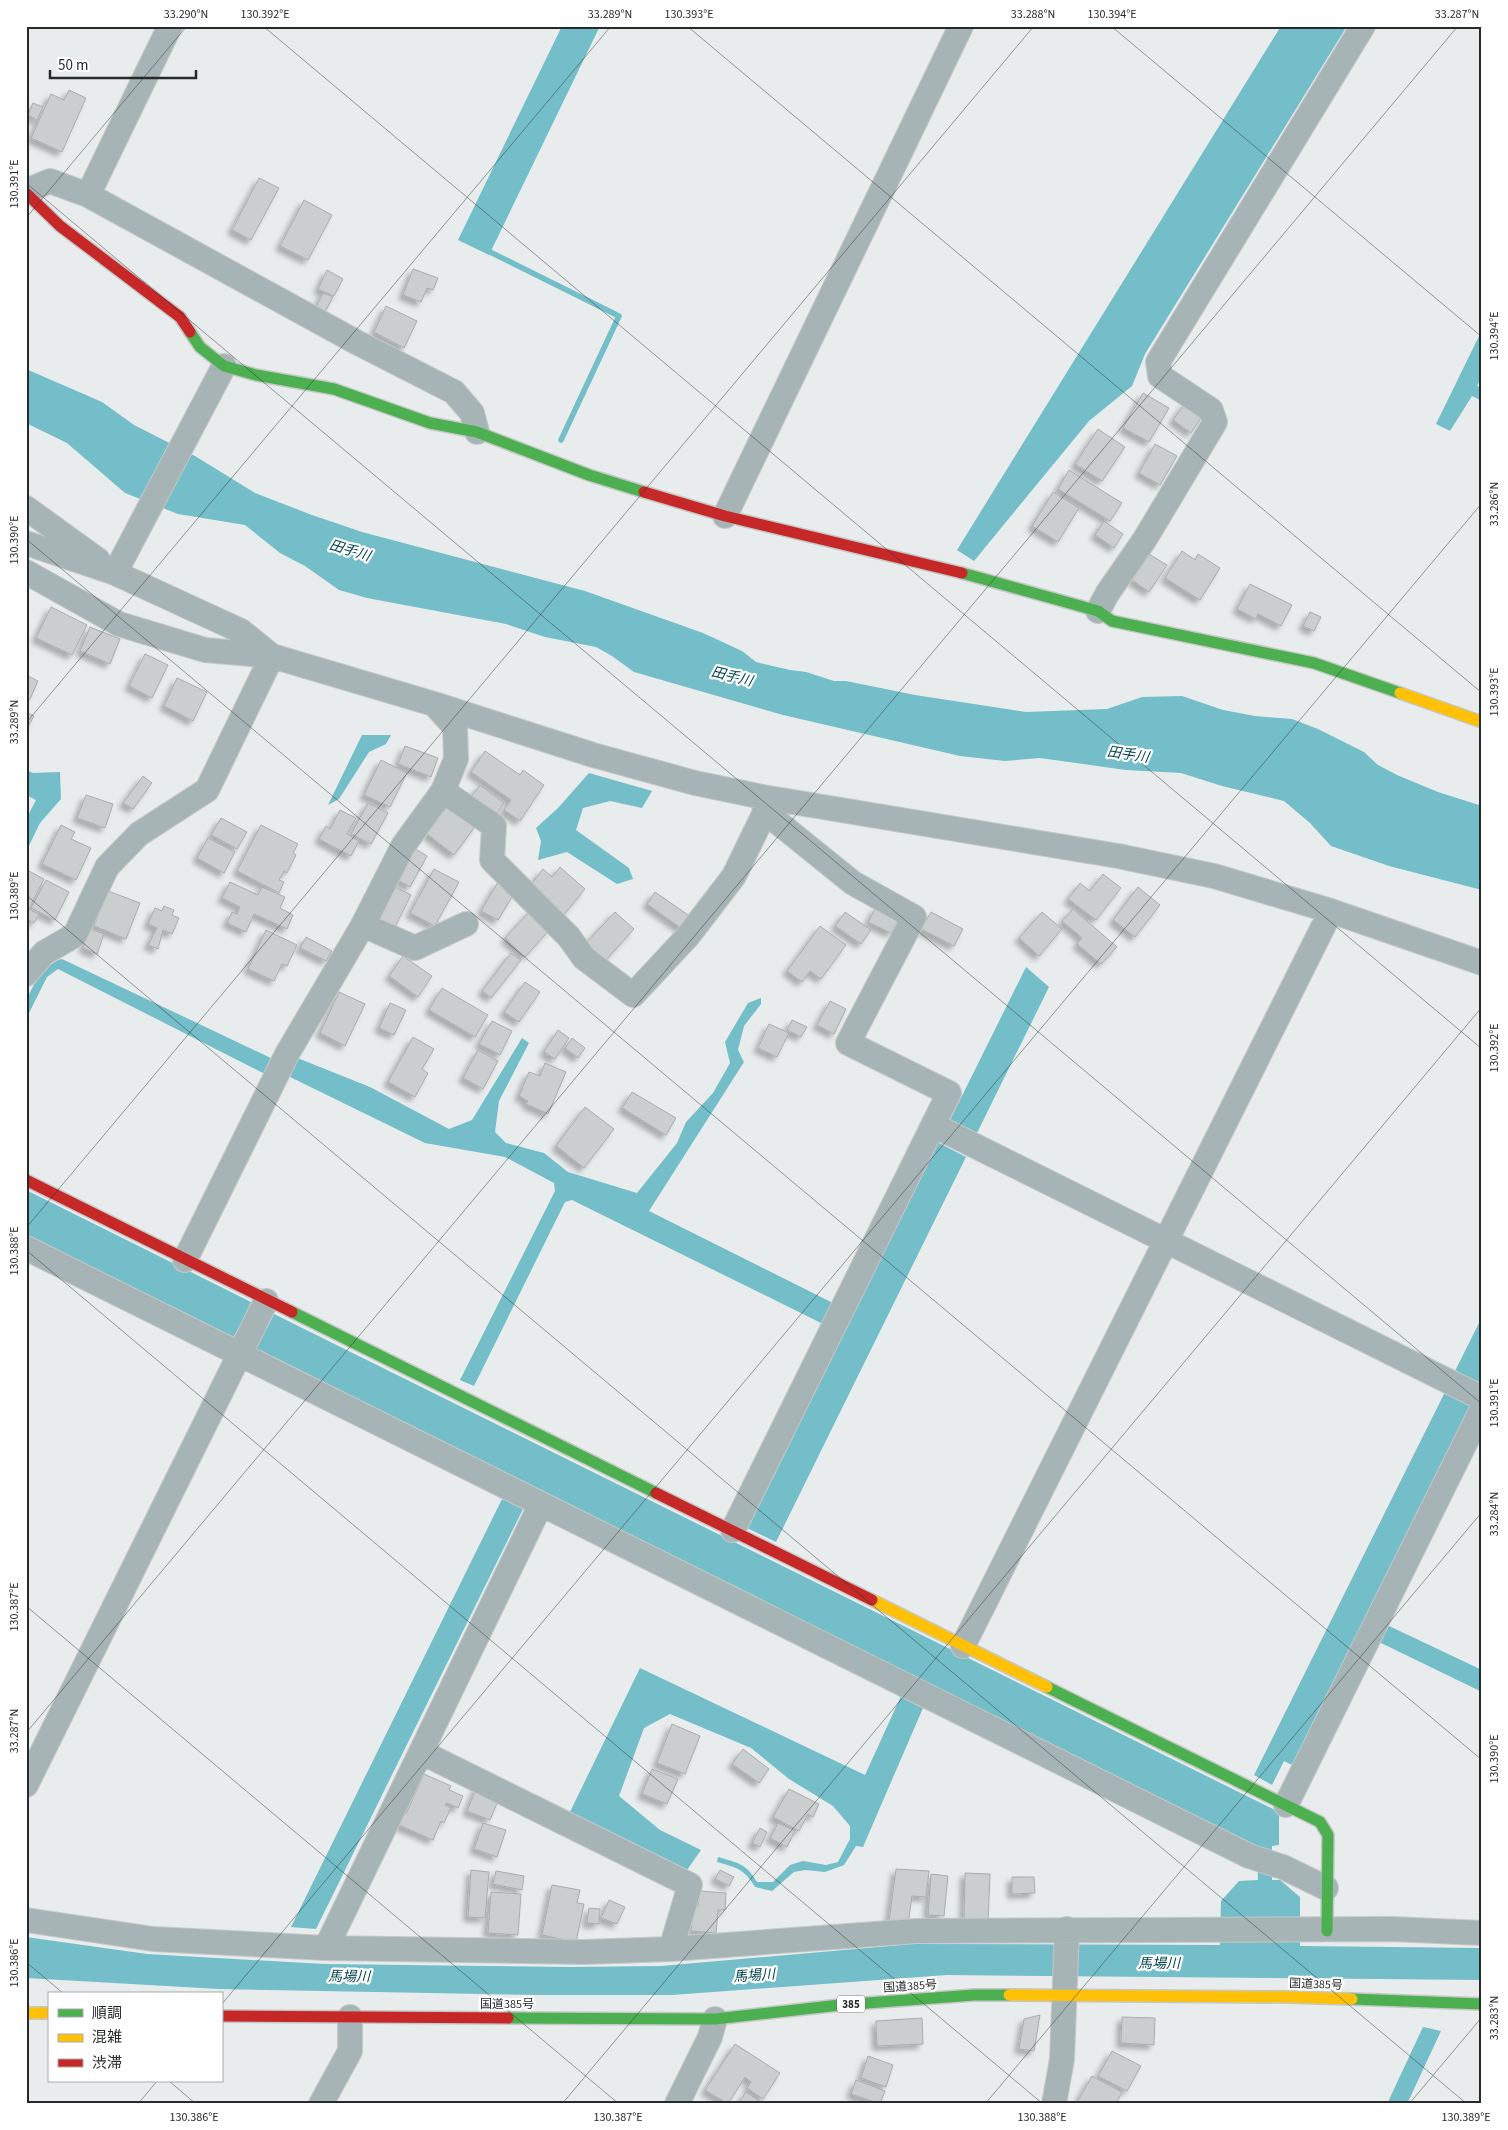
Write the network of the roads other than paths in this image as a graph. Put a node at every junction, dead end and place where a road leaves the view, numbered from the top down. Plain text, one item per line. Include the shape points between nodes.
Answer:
1 (170, 26) edge
2 (961, 26) edge
3 (1363, 26) edge
4 (26, 192) edge
5 (88, 195) junction
6 (224, 366) junction
7 (477, 432) junction
8 (26, 508) edge
9 (725, 516) junction
10 (26, 543) edge
11 (120, 564) junction
12 (26, 572) edge
13 (1098, 611) junction
14 (272, 656) junction
15 (434, 704) junction
16 (1482, 722) edge
17 (443, 791) junction
18 (764, 804) junction
19 (1331, 911) junction
20 (466, 924) dead end
21 (363, 925) junction
22 (1482, 963) edge
23 (26, 974) edge
24 (933, 1125) junction
25 (26, 1180) edge
26 (1166, 1242) junction
27 (26, 1248) edge
28 (185, 1260) junction
29 (252, 1327) junction
30 (1482, 1398) edge
31 (1482, 1409) edge
32 (542, 1504) junction
33 (733, 1530) junction
34 (964, 1646) junction
35 (421, 1752) junction
36 (26, 1785) edge
37 (1286, 1805) junction
38 (1326, 1888) junction
39 (26, 1920) edge
40 (1316, 1930) junction
41 (1067, 1933) junction
42 (1482, 1933) edge
43 (326, 1948) junction
44 (671, 1949) junction
45 (1065, 1989) junction
46 (1482, 2004) edge
47 (26, 2013) edge
48 (48, 2013) edge
49 (222, 2016) edge
50 (350, 2018) junction
51 (715, 2018) junction
52 (320, 2104) edge
53 (677, 2104) edge
54 (1054, 2104) edge

1 - 5 street
2 - 9 street
3 - 13 street via 1158,362 1160,376 1211,410 1215,422
4 - 5 street via 50,181
4 - 6 main road via 60,226 180,317 200,347
5 - 7 street via 454,392 472,413
6 - 7 main road via 334,389 430,423
6 - 11 street
7 - 9 main road via 588,475
8 - 11 street
9 - 13 main road via 934,564
10 - 11 street
11 - 14 street via 241,631
12 - 14 street via 119,624 205,650
13 - 16 main road via 1112,621 1314,663
14 - 15 street
14 - 23 street via 207,790 139,834 107,867 75,935 44,953
15 - 17 street via 455,727 456,759
15 - 18 street via 593,755
17 - 18 street via 494,826 492,860 569,937 584,958 633,995 688,936 734,876
17 - 21 street via 403,846
18 - 19 street via 1118,856 1214,876
18 - 24 street via 853,883 914,917 848,1043 949,1093
19 - 22 street
19 - 26 street
20 - 21 street via 415,948
21 - 28 street via 287,1054
24 - 26 street
24 - 33 street
25 - 28 main road
26 - 30 street
26 - 34 street
27 - 29 street
28 - 29 main road
29 - 32 street
29 - 33 main road
29 - 36 street
31 - 37 street
32 - 35 street
32 - 38 street via 1265,1861
33 - 34 main road
34 - 37 main road
35 - 43 street
35 - 44 street via 690,1885
37 - 38 main road via 1320,1822 1328,1835
38 - 40 main road
39 - 43 street via 153,1939
40 - 41 street
40 - 42 street
41 - 44 street via 916,1931
41 - 45 street
43 - 44 street via 584,1952
45 - 46 main road, 国道385号 / 385
45 - 51 main road, 国道385号 / 385 via 840,2005
45 - 54 street via 1062,2059
47 - 48 main road
49 - 50 main road, 国道385号 / 385
50 - 51 main road, 国道385号 / 385
50 - 52 street via 350,2051
51 - 53 street via 710,2037

